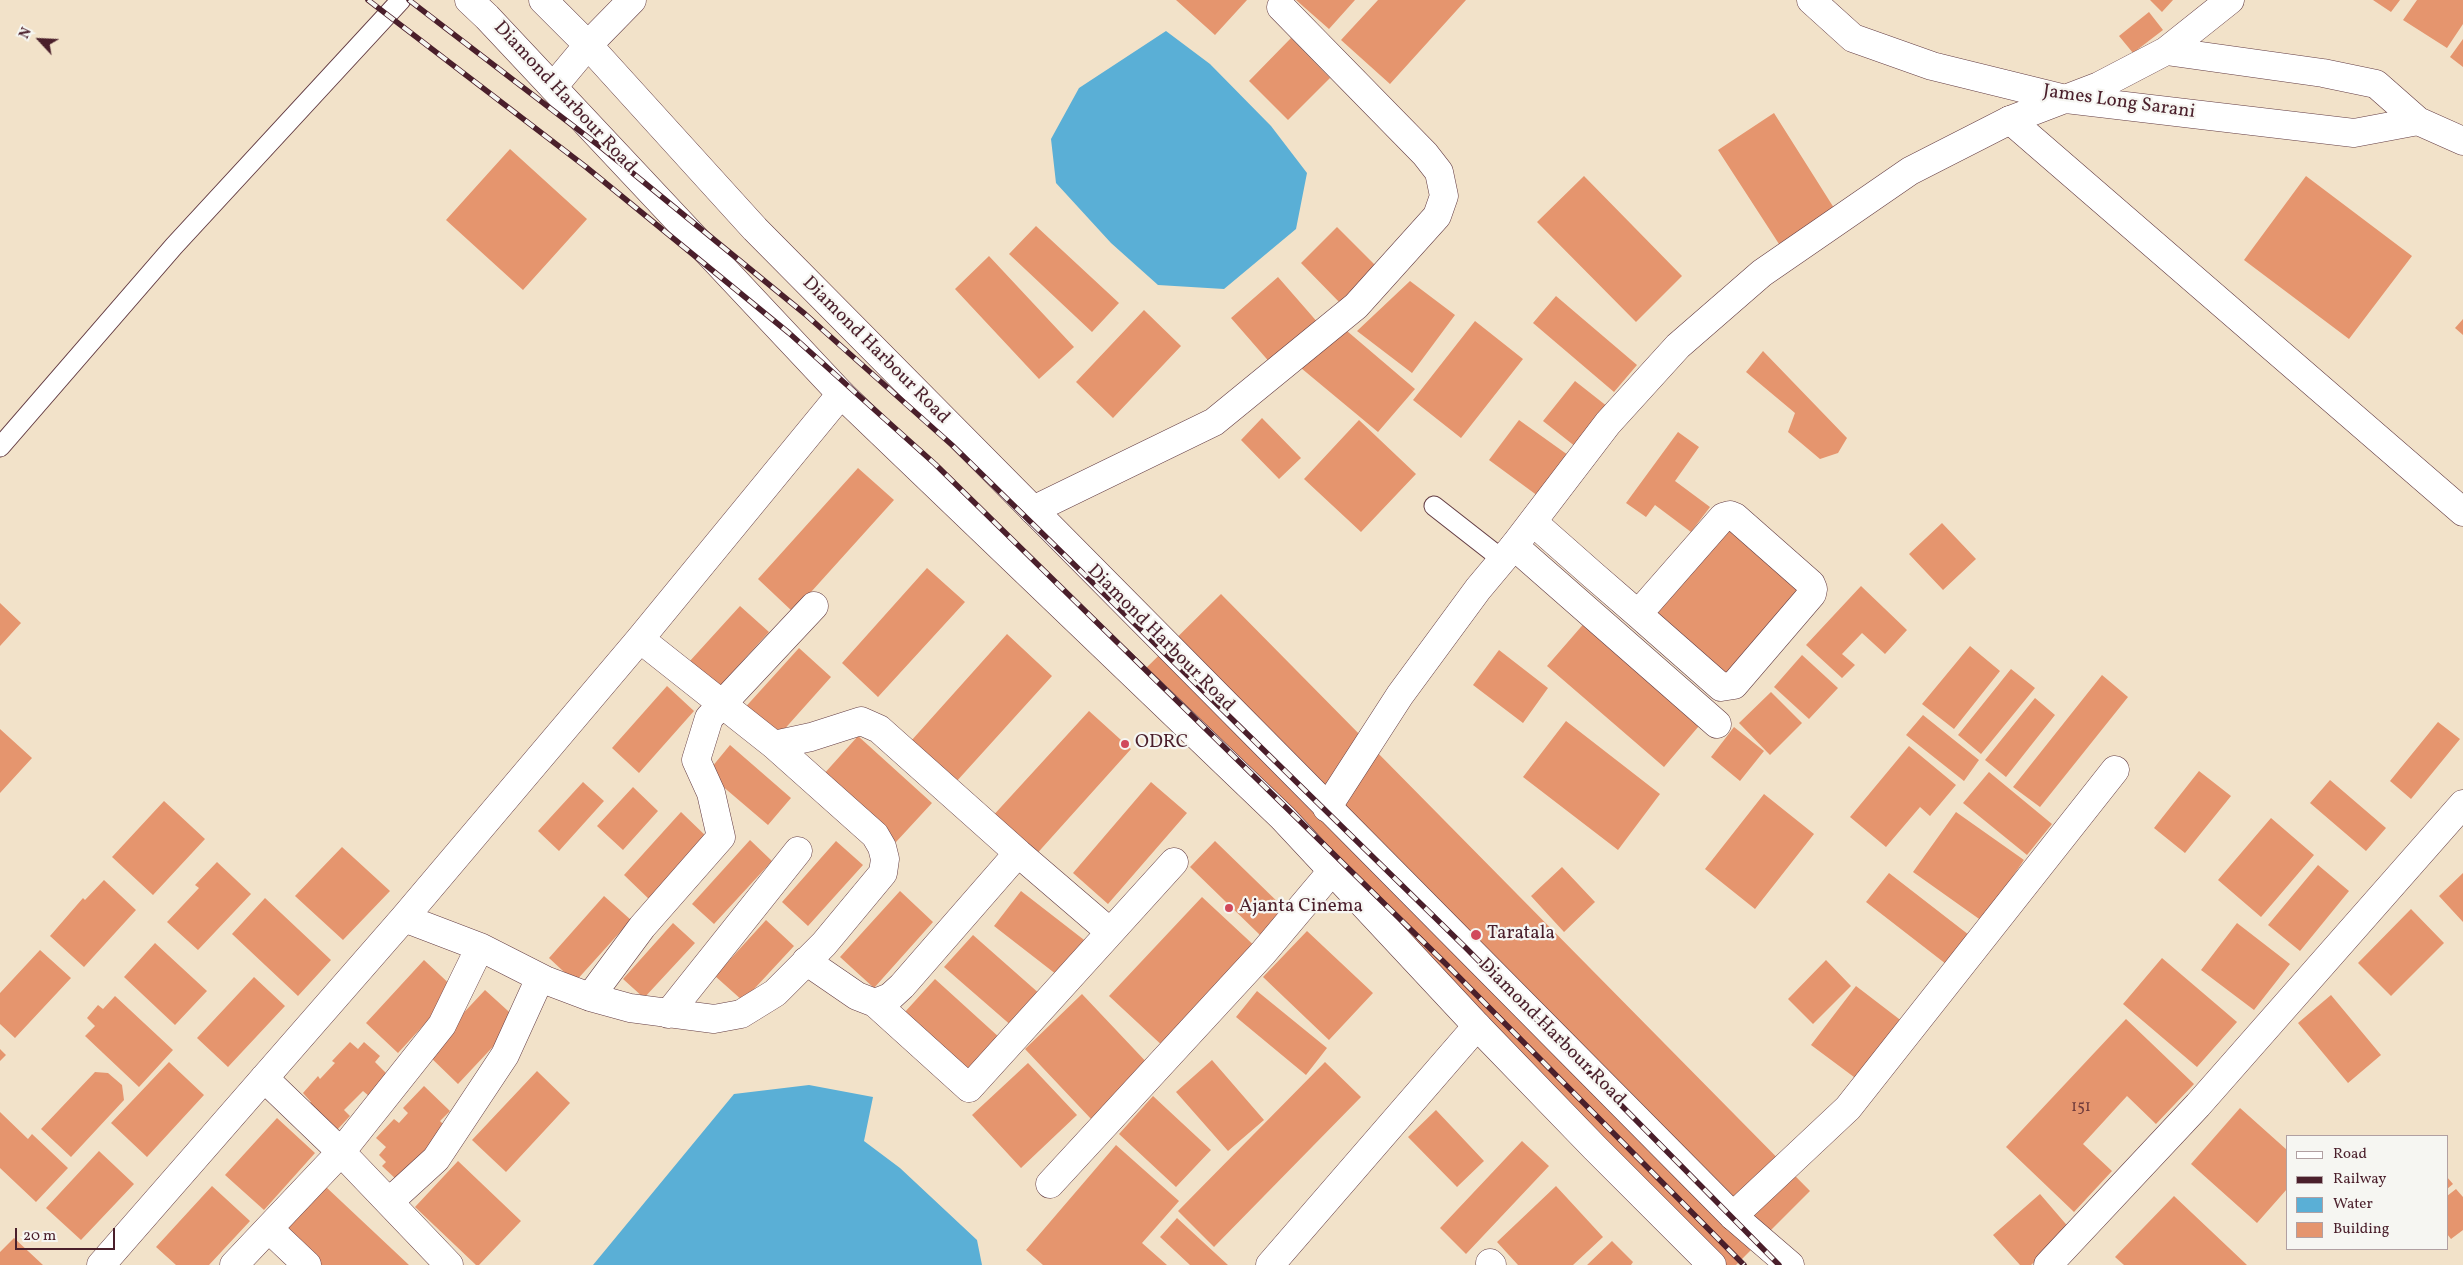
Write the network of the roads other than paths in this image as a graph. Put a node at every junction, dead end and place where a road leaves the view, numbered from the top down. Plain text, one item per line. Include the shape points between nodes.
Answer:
1 (401, 0) edge
2 (469, 0) edge
3 (543, 0) edge
4 (632, 0) edge
5 (1811, 0) edge
6 (2230, 0) edge
7 (1281, 7) dead end
8 (588, 44) junction
9 (2166, 51) junction
10 (553, 87) junction
11 (2066, 99) junction
12 (2010, 120) junction
13 (2418, 121) junction
14 (2463, 141) edge
15 (842, 394) junction
16 (0, 447) edge
17 (1434, 506) dead end
18 (1033, 510) junction
19 (2463, 512) edge
20 (1532, 522) junction
21 (1508, 553) junction
22 (814, 606) dead end
23 (1638, 614) junction
24 (640, 639) junction
25 (721, 703) junction
26 (1717, 724) dead end
27 (774, 745) junction
28 (2115, 770) dead end
29 (2463, 804) edge
30 (1327, 808) junction
31 (798, 851) dead end
32 (1018, 853) junction
33 (1174, 862) dead end
34 (1332, 871) junction
35 (404, 918) junction
36 (1110, 932) junction
37 (480, 947) junction
38 (806, 961) junction
39 (540, 978) junction
40 (590, 997) junction
41 (875, 1003) junction
42 (668, 1014) junction
43 (1477, 1026) junction
44 (264, 1078) junction
45 (341, 1152) junction
46 (1050, 1184) dead end
47 (389, 1202) junction
48 (1733, 1216) junction
49 (269, 1229) junction
50 (101, 1265) edge
51 (234, 1265) edge
52 (307, 1265) edge
53 (449, 1265) edge
54 (1270, 1265) edge
55 (1712, 1265) edge
56 (1790, 1265) edge
57 (2048, 1265) edge

1 - 16 lane via 174,246
2 - 10 main road, Diamond Harbour Road
3 - 8 main road, Diamond Harbour Road
4 - 8 main road
5 - 11 main road, James Long Sarani via 1853,38 1932,66
6 - 9 main road
7 - 18 main road via 1425,154 1438,172 1444,196 1437,216 1356,306 1214,422
8 - 10 main road
8 - 18 main road, Diamond Harbour Road via 755,229
9 - 11 main road via 2099,86
9 - 13 main road via 2323,73 2376,84
10 - 15 main road, Diamond Harbour Road
11 - 12 main road
11 - 13 main road, James Long Sarani via 2354,133
12 - 19 main road
12 - 20 main road via 1910,171 1762,273 1678,346 1608,423
13 - 14 main road
15 - 24 main road
15 - 34 main road, Diamond Harbour Road via 1283,818
17 - 21 lane
18 - 30 main road, Diamond Harbour Road
20 - 21 main road
20 - 23 main road
21 - 26 main road
21 - 30 main road via 1400,694
22 - 25 main road
23 - 23 main road via 1721,687 1728,688 1734,686 1813,589 1812,584 1730,515 1723,517
24 - 25 main road
24 - 35 main road
25 - 27 main road
25 - 40 main road via 709,718 696,760 711,793 721,837 642,927
27 - 32 main road via 861,721 879,729
27 - 38 main road via 875,835 885,859 883,872
28 - 48 main road via 1848,1108
29 - 57 main road via 2198,1105
30 - 48 main road, Diamond Harbour Road
31 - 42 main road
32 - 36 main road
32 - 41 main road via 902,986 890,997
33 - 36 main road
34 - 43 main road, Diamond Harbour Road
34 - 46 main road via 1263,954
35 - 37 main road
35 - 44 main road
36 - 41 main road via 969,1088
37 - 39 main road
37 - 45 main road via 442,1024
38 - 41 main road via 856,996
38 - 42 main road via 775,993 741,1014 714,1019
39 - 40 main road
39 - 47 main road via 505,1055 436,1159
40 - 42 main road
43 - 54 main road
43 - 55 main road, Diamond Harbour Road
44 - 45 main road
44 - 50 main road
45 - 47 main road
45 - 49 main road
47 - 53 main road
48 - 56 main road, Diamond Harbour Road
49 - 51 main road
49 - 52 main road

